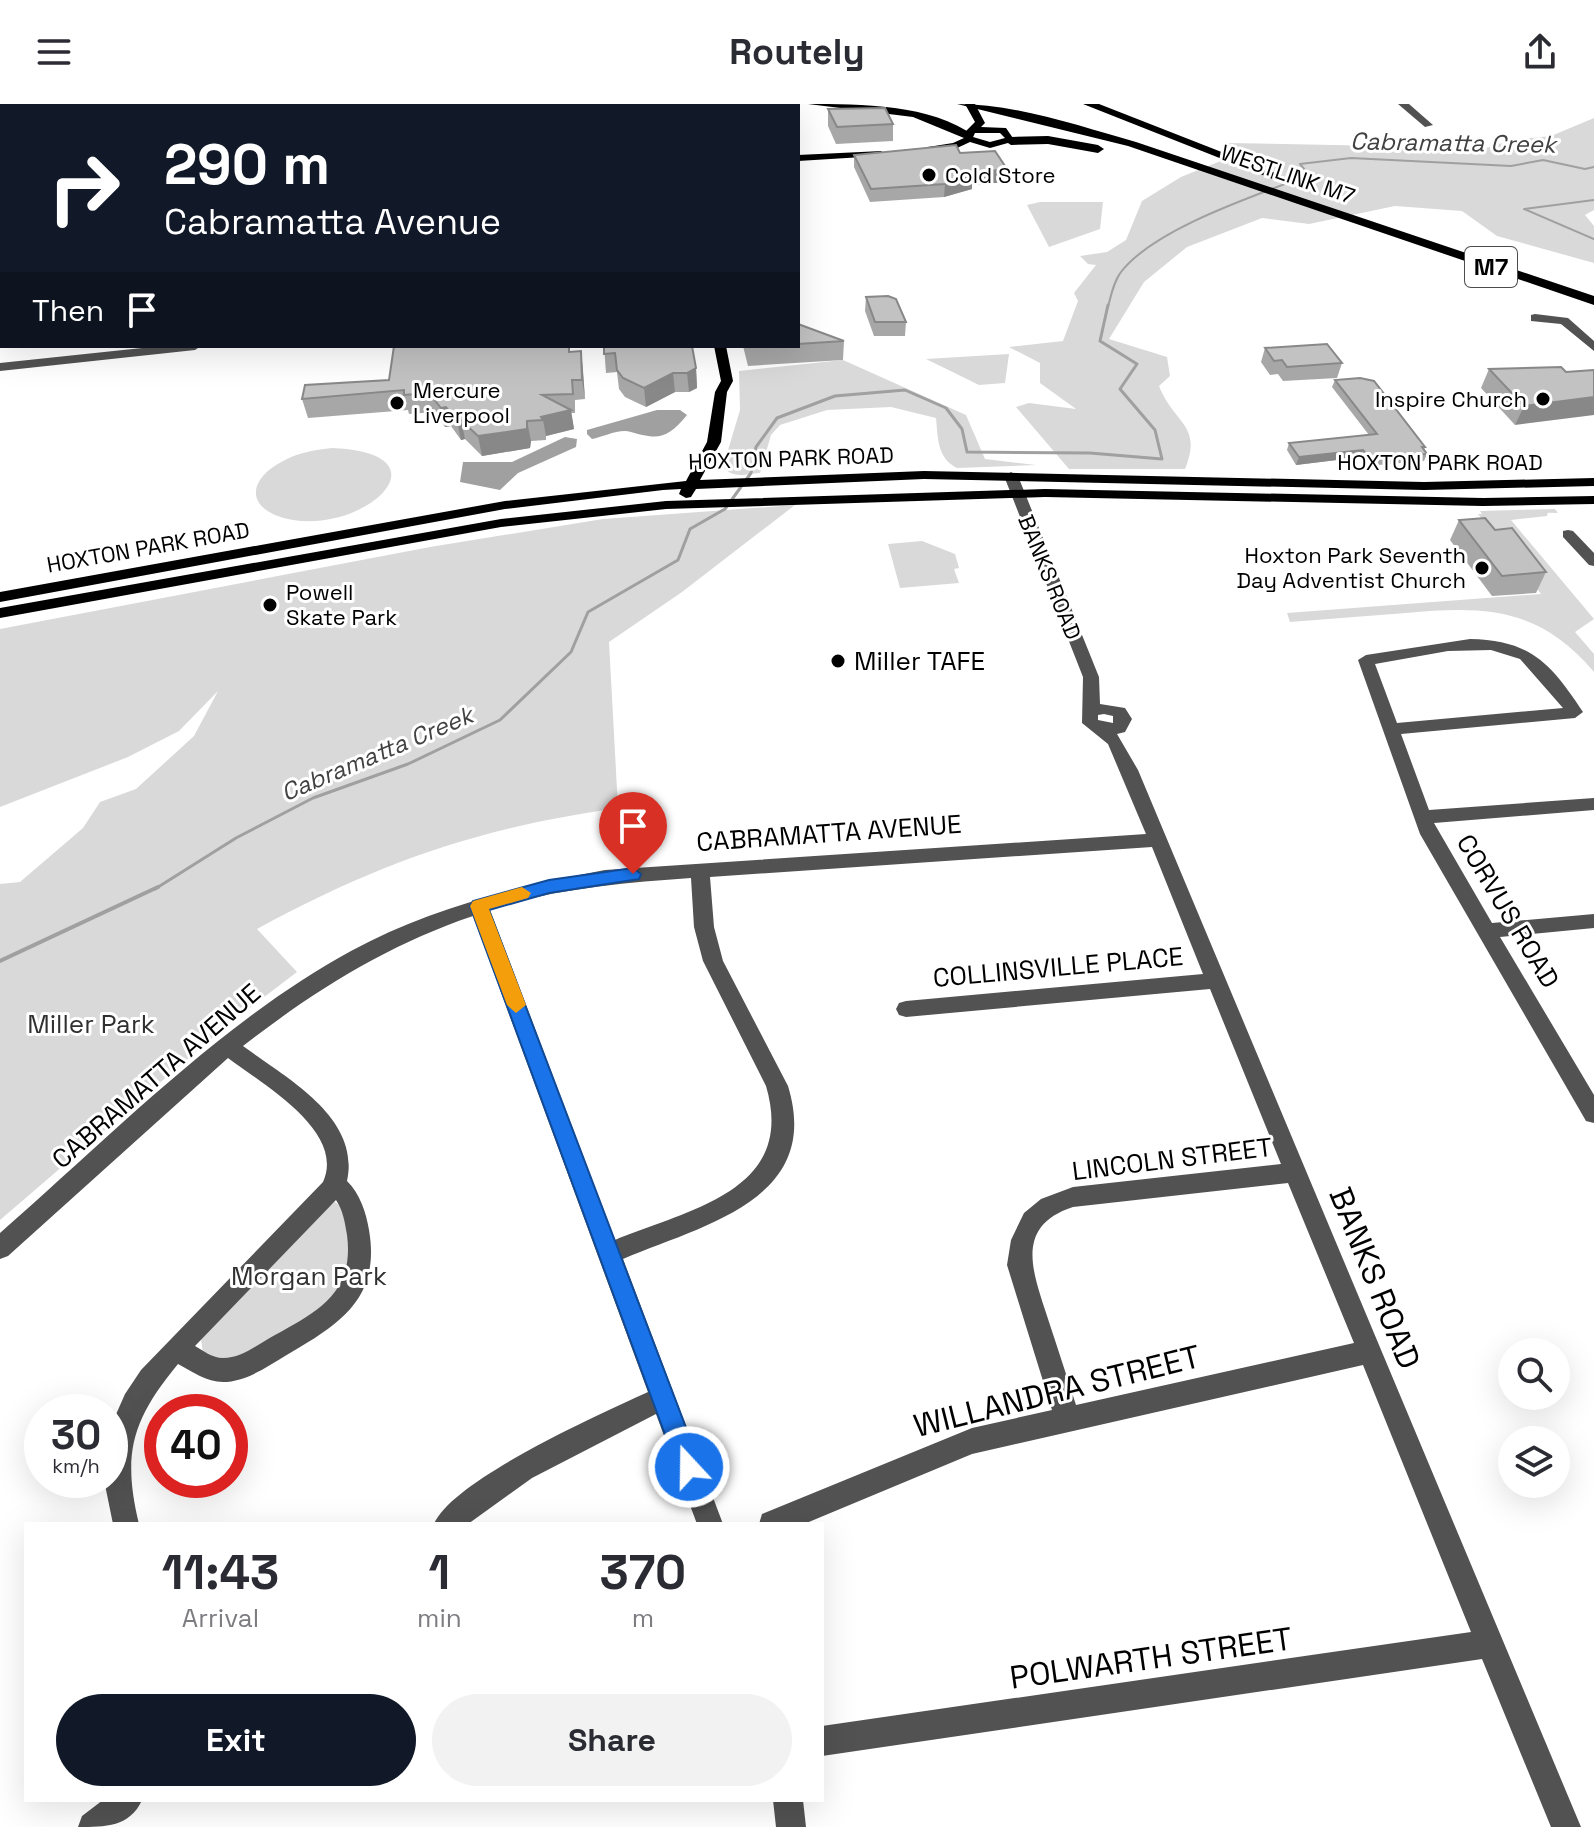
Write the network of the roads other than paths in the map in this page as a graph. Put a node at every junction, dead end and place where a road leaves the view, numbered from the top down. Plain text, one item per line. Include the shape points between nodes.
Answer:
1 (814, 104) edge
2 (963, 104) edge
3 (970, 104) edge
4 (980, 104) edge
5 (1089, 104) edge
6 (1403, 104) edge
7 (1022, 110) edge
8 (1428, 125) dead end
9 (971, 135) junction
10 (1007, 135) junction
11 (985, 145) junction
12 (1195, 148) junction
13 (887, 152) edge
14 (800, 157) edge
15 (1389, 233) junction
16 (1594, 287) edge
17 (1594, 301) edge
18 (1535, 318) dead end
19 (1594, 347) edge
20 (151, 348) edge
21 (707, 348) edge
22 (720, 348) edge
23 (0, 367) edge
24 (721, 392) junction
25 (712, 434) junction
26 (706, 456) junction
27 (689, 467) junction
28 (1011, 476) junction
29 (724, 481) junction
30 (1594, 482) edge
31 (685, 484) junction
32 (1017, 494) junction
33 (1594, 500) edge
34 (528, 501) junction
35 (673, 504) junction
36 (1568, 534) dead end
37 (1594, 562) edge
38 (0, 597) edge
39 (0, 613) edge
40 (1091, 677) junction
41 (1092, 710) junction
42 (1114, 710) junction
43 (1110, 729) junction
44 (1392, 729) junction
45 (1594, 804) edge
46 (1423, 817) junction
47 (1157, 840) junction
48 (700, 869) junction
49 (479, 906) junction
50 (1594, 921) edge
51 (1489, 931) junction
52 (1215, 981) junction
53 (906, 1009) dead end
54 (227, 1046) junction
55 (1594, 1114) edge
56 (1295, 1172) junction
57 (334, 1184) junction
58 (0, 1248) edge
59 (608, 1254) junction
60 (176, 1348) junction
61 (1368, 1352) junction
62 (663, 1398) junction
63 (1068, 1419) junction
64 (126, 1522) edge
65 (450, 1522) edge
66 (709, 1522) edge
67 (777, 1522) edge
68 (1490, 1644) junction
69 (824, 1741) edge
70 (124, 1802) edge
71 (788, 1802) edge
72 (93, 1827) edge
73 (791, 1827) edge
74 (1566, 1827) edge

1 - 9 highway via 919,115
2 - 7 highway, WESTLINK M7 / M7
3 - 9 main road via 980,123
4 - 10 main road via 991,123
5 - 12 highway
6 - 8 street
7 - 12 highway, WESTLINK M7 / M7 via 1112,125
7 - 15 highway, WESTLINK M7 / M7
9 - 10 main road
9 - 11 main road
9 - 11 main road via 955,146 922,150
10 - 11 main road
10 - 15 highway via 1158,163
12 - 16 highway, WESTLINK M7 / M7
13 - 14 main road
15 - 17 highway, WESTLINK M7 / M7
18 - 19 street via 1564,321
20 - 23 street
21 - 24 main road via 714,383
22 - 24 main road via 727,381
24 - 25 main road
25 - 26 main road via 714,442
25 - 27 main road
26 - 29 main road
26 - 31 main road
27 - 31 main road
27 - 34 main road
28 - 29 main road, HOXTON PARK ROAD
28 - 30 main road, HOXTON PARK ROAD via 1424,486
28 - 32 street, BANKS ROAD
29 - 31 main road, HOXTON PARK ROAD
31 - 34 main road, HOXTON PARK ROAD
31 - 35 main road
32 - 33 main road, HOXTON PARK ROAD
32 - 35 main road, HOXTON PARK ROAD
32 - 40 street, BANKS ROAD
34 - 38 main road, HOXTON PARK ROAD
35 - 39 main road, HOXTON PARK ROAD via 474,527
36 - 37 street
40 - 41 street, BANKS ROAD
40 - 42 street, BANKS ROAD
41 - 42 street
41 - 43 street via 1090,723
42 - 43 street, BANKS ROAD via 1124,719
43 - 47 street, BANKS ROAD
44 - 44 street, CORVUS ROAD via 1407,728 1575,712 1536,664 1514,649 1484,645 1402,651 1366,660
44 - 46 street, CORVUS ROAD
45 - 46 street
46 - 51 street, CORVUS ROAD
47 - 48 street, CABRAMATTA AVENUE
47 - 52 street, BANKS ROAD
48 - 49 street, CABRAMATTA AVENUE via 578,881
48 - 59 street via 704,930 712,959 774,1082 785,1125 781,1143 760,1182 743,1197
49 - 54 street, CABRAMATTA AVENUE via 360,955 301,990
49 - 59 street
50 - 51 street
51 - 55 street, CORVUS ROAD
52 - 53 street, COLLINSVILLE PLACE
52 - 56 street, BANKS ROAD
54 - 57 street via 328,1127 338,1151
54 - 58 street, CABRAMATTA AVENUE
56 - 61 street, BANKS ROAD
56 - 63 street, LINCOLN STREET via 1073,1197 1044,1208 1031,1220 1022,1238 1019,1265
57 - 60 street
57 - 60 street via 352,1205 361,1261 355,1283 332,1315 225,1371
59 - 62 street
60 - 64 street via 144,1382 122,1424 114,1469
61 - 63 street, WILLANDRA STREET
61 - 68 street, BANKS ROAD
62 - 65 street via 562,1446
62 - 66 street
63 - 67 street, WILLANDRA STREET via 972,1441
68 - 69 street, POLWARTH STREET
68 - 74 street, BANKS ROAD
70 - 72 street
71 - 73 street

